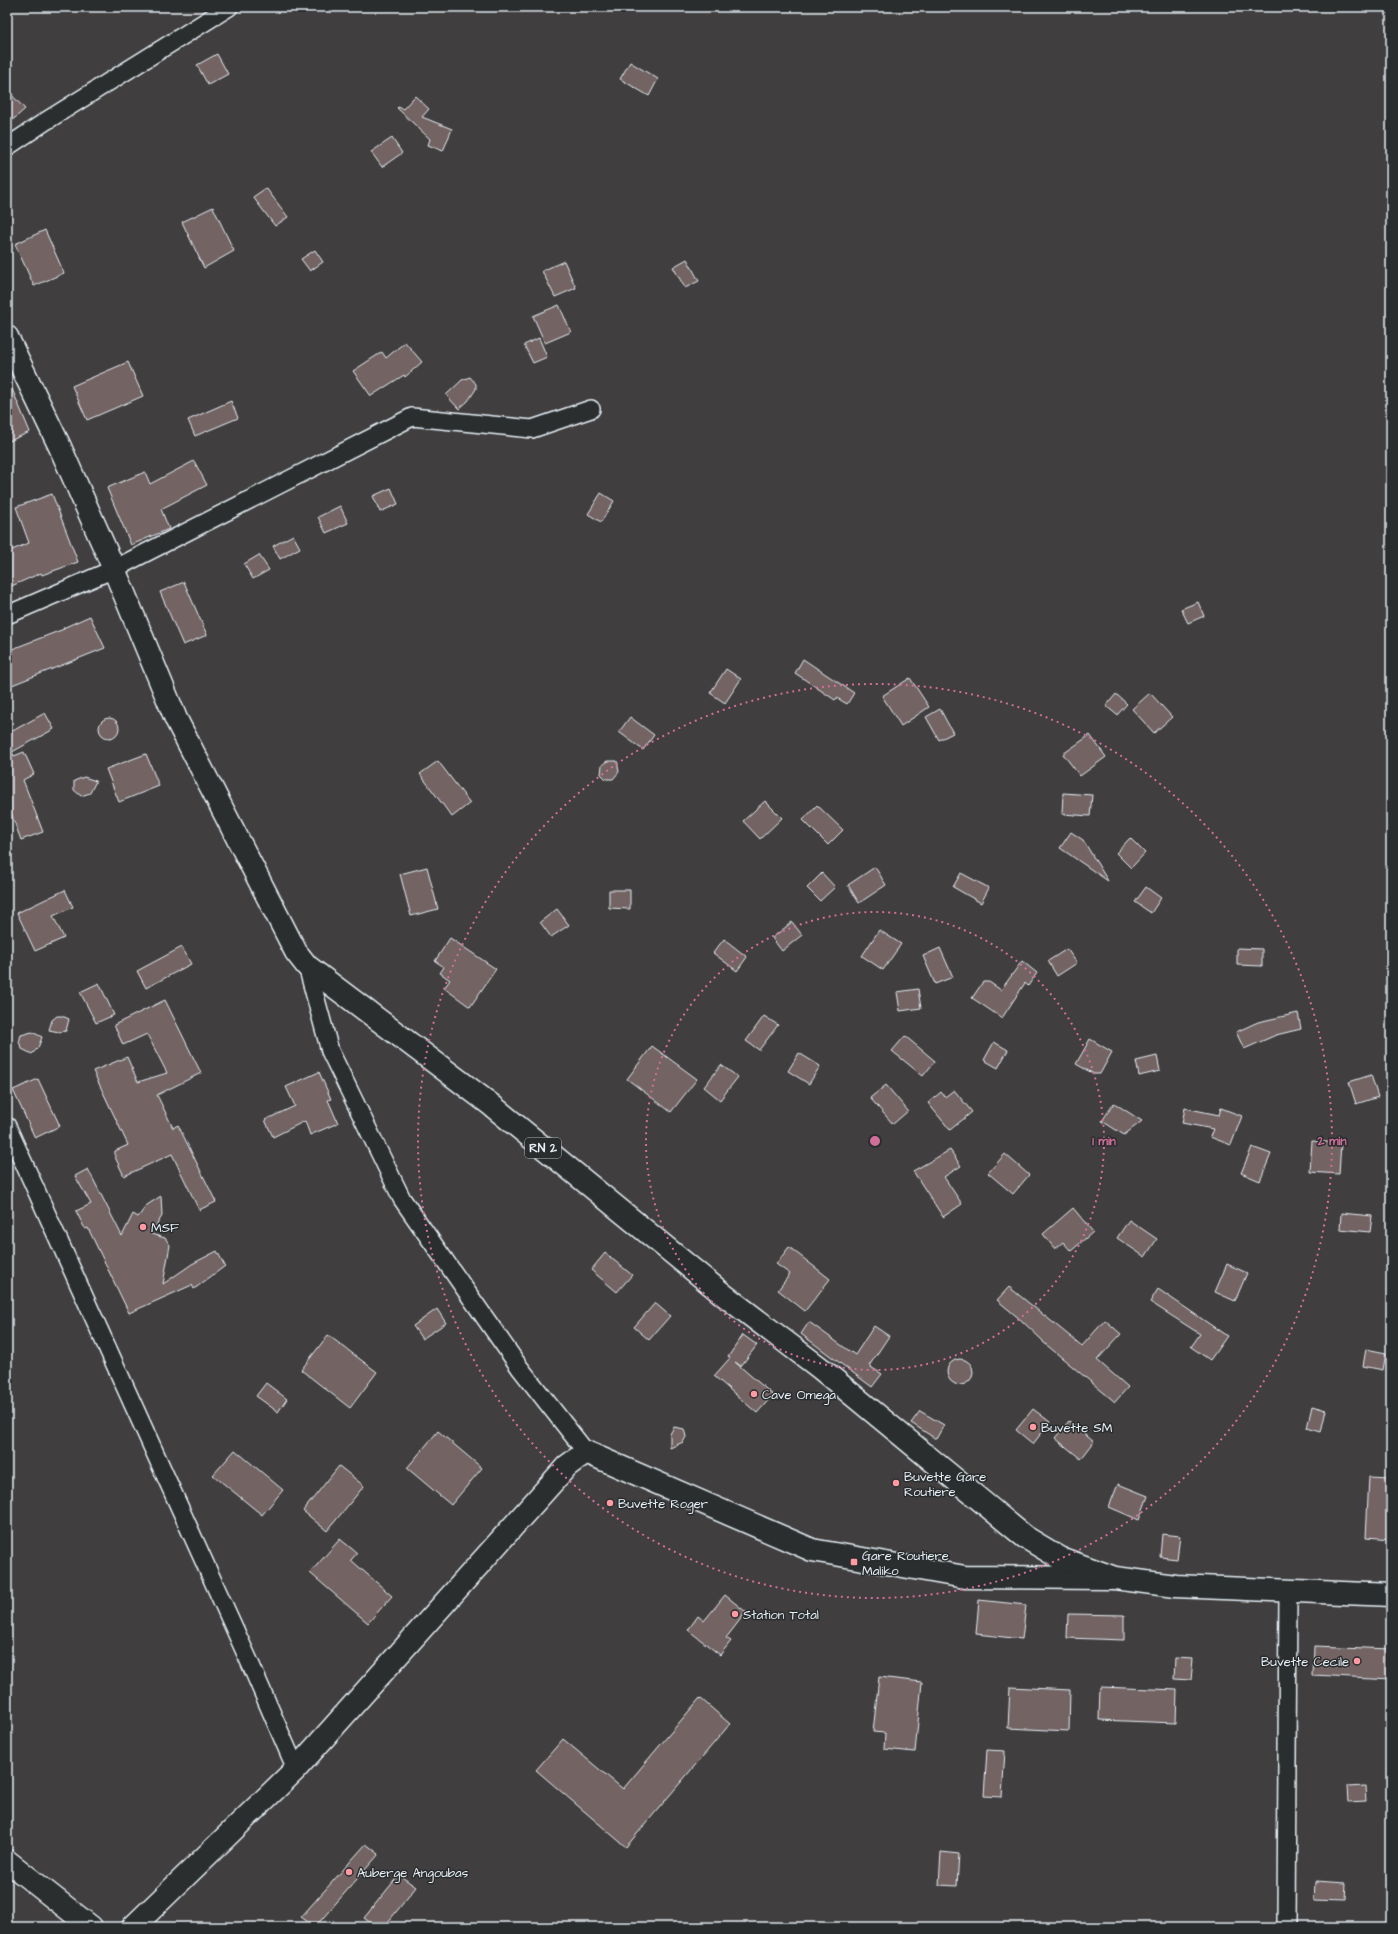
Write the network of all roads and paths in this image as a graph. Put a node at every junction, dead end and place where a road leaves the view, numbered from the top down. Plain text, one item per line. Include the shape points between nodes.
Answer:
1 (229, 7) edge
2 (7, 147) edge
3 (9, 345) edge
4 (591, 409) dead end
5 (114, 569) junction
6 (7, 615) edge
7 (307, 966) junction
8 (7, 1126) edge
9 (586, 1452) junction
10 (1115, 1578) junction
11 (1288, 1592) junction
12 (1391, 1595) edge
13 (296, 1769) junction
14 (7, 1861) edge
15 (91, 1927) edge
16 (133, 1927) edge
17 (1286, 1927) edge

1 - 2 street
3 - 5 main road, RN 2
4 - 5 street via 532,429 412,417
5 - 6 street
5 - 7 main road, RN 2 via 176,719 293,946
7 - 9 street via 330,1050 402,1199 520,1368
7 - 10 main road, RN 2 via 490,1104 724,1295 820,1368 1025,1537 1060,1558
8 - 13 street
9 - 10 main road via 812,1550 965,1577
9 - 13 main road via 567,1466
10 - 11 main road, RN 2 via 1175,1586
11 - 12 main road, RN 2
11 - 17 street
13 - 16 main road
14 - 15 main road

